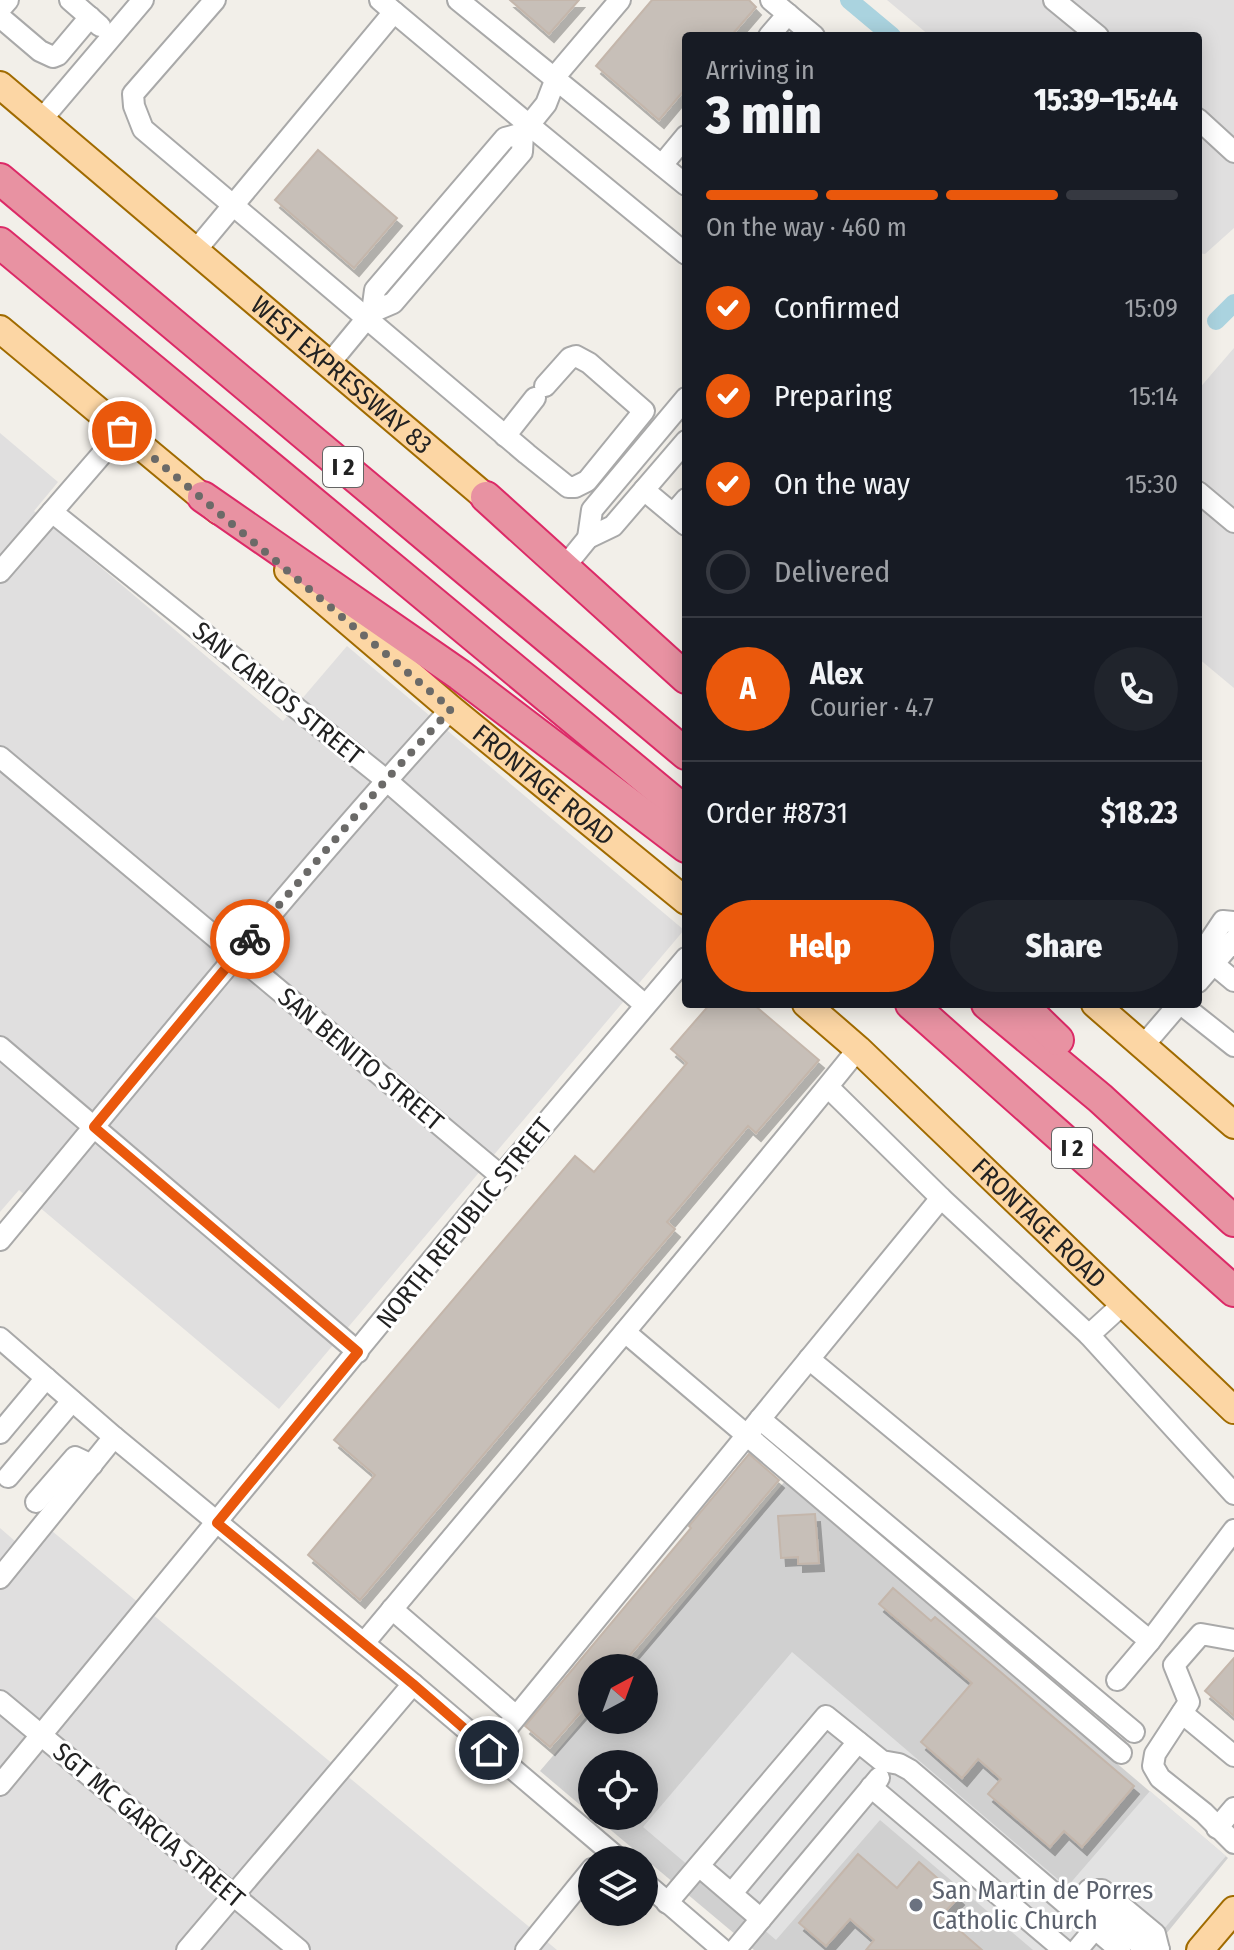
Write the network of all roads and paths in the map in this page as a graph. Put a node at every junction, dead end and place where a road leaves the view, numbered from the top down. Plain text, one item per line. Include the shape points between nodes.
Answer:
1 (8, 0) edge
2 (70, 0) edge
3 (143, 0) edge
4 (215, 0) edge
5 (458, 0) edge
6 (620, 0) edge
7 (771, 0) edge
8 (1054, 0) edge
9 (387, 6) edge
10 (0, 9) edge
11 (788, 14) junction
12 (0, 17) edge
13 (90, 17) junction
14 (772, 32) edge
15 (809, 32) edge
16 (1093, 32) edge
17 (113, 36) junction
18 (555, 81) junction
19 (0, 85) edge
20 (42, 119) junction
21 (1202, 123) edge
22 (526, 129) junction
23 (682, 141) edge
24 (1234, 152) edge
25 (662, 165) junction
26 (0, 179) edge
27 (682, 182) edge
28 (233, 205) junction
29 (0, 243) edge
30 (196, 250) junction
31 (682, 251) edge
32 (370, 315) junction
33 (0, 329) edge
34 (329, 364) junction
35 (682, 403) edge
36 (644, 411) junction
37 (663, 426) junction
38 (122, 431) junction
39 (505, 436) junction
40 (682, 440) edge
41 (682, 446) edge
42 (644, 490) junction
43 (1202, 495) edge
44 (203, 497) junction
45 (486, 497) junction
46 (52, 512) junction
47 (682, 513) edge
48 (1234, 522) edge
49 (588, 538) junction
50 (566, 565) junction
51 (0, 572) edge
52 (682, 661) edge
53 (682, 674) edge
54 (451, 709) junction
55 (682, 751) edge
56 (0, 757) edge
57 (386, 780) junction
58 (682, 809) edge
59 (682, 844) edge
60 (682, 898) edge
61 (1234, 922) edge
62 (1234, 940) edge
63 (236, 956) junction
64 (1204, 956) edge
65 (682, 963) edge
66 (1234, 981) edge
67 (645, 1005) junction
68 (811, 1008) edge
69 (916, 1008) edge
70 (992, 1008) edge
71 (1025, 1008) edge
72 (1100, 1008) edge
73 (1176, 1008) edge
74 (1185, 1008) edge
75 (1143, 1046) junction
76 (1234, 1046) edge
77 (0, 1047) edge
78 (858, 1049) junction
79 (828, 1087) junction
80 (1234, 1125) edge
81 (94, 1127) junction
82 (501, 1176) junction
83 (941, 1198) junction
84 (1234, 1213) edge
85 (1234, 1221) edge
86 (0, 1240) edge
87 (1234, 1291) edge
88 (1123, 1304) junction
89 (625, 1332) junction
90 (1089, 1335) junction
91 (0, 1338) edge
92 (358, 1352) junction
93 (809, 1359) junction
94 (46, 1378) junction
95 (72, 1401) junction
96 (1234, 1410) edge
97 (753, 1427) junction
98 (0, 1433) edge
99 (114, 1437) junction
100 (4, 1474) edge
101 (1234, 1494) edge
102 (43, 1510) junction
103 (217, 1523) junction
104 (1234, 1530) edge
105 (917, 1550) junction
106 (903, 1567) junction
107 (0, 1578) edge
108 (392, 1609) junction
109 (1234, 1640) edge
110 (1150, 1641) junction
111 (364, 1643) junction
112 (1117, 1680) dead end
113 (413, 1684) junction
114 (0, 1701) edge
115 (1182, 1713) junction
116 (516, 1716) junction
117 (1134, 1732) dead end
118 (42, 1736) junction
119 (858, 1742) junction
120 (489, 1750) junction
121 (1121, 1753) dead end
122 (1234, 1756) edge
123 (891, 1763) junction
124 (0, 1785) edge
125 (871, 1787) junction
126 (1228, 1817) edge
127 (1234, 1843) edge
128 (598, 1846) edge
129 (699, 1866) junction
130 (578, 1886) edge
131 (1089, 1890) junction
132 (732, 1893) junction
133 (233, 1895) junction
134 (658, 1895) edge
135 (667, 1903) junction
136 (1073, 1909) junction
137 (1234, 1910) edge
138 (761, 1919) junction
139 (1100, 1922) junction
140 (1132, 1940) edge
141 (187, 1950) edge
142 (299, 1950) edge
143 (526, 1950) edge
144 (723, 1950) edge
145 (735, 1950) edge
146 (1064, 1950) edge
147 (1077, 1950) edge
148 (1159, 1950) edge
149 (1200, 1950) edge

1 - 10 street
2 - 13 street
3 - 17 street
4 - 28 street via 133,94 134,106 143,129
5 - 18 street
6 - 18 street
7 - 11 street
8 - 16 street
9 - 22 street
9 - 28 street
11 - 14 street
11 - 15 street
12 - 13 street via 53,57
13 - 17 street
17 - 20 street
18 - 22 street via 546,104
18 - 25 street
19 - 20 main road, WEST EXPRESSWAY 83
20 - 30 main road, WEST EXPRESSWAY 83
21 - 24 street
22 - 31 street
22 - 32 street via 522,152 393,303
23 - 25 street
25 - 27 street
26 - 55 highway, I 2
28 - 30 street
28 - 32 street
29 - 58 highway, I 2
30 - 34 main road, WEST EXPRESSWAY 83
32 - 34 street
32 - 39 street
33 - 38 main road, FRONTAGE ROAD
34 - 45 main road, WEST EXPRESSWAY 83
35 - 37 street
36 - 37 street
36 - 39 street via 587,481 575,487 568,487
36 - 39 street via 576,356
37 - 40 street
37 - 49 street via 592,510
38 - 44 main road, FRONTAGE ROAD
38 - 46 street
41 - 42 street
42 - 47 street
42 - 49 street via 613,526
43 - 48 street
44 - 54 main road, FRONTAGE ROAD
44 - 59 highway via 460,675
45 - 50 main road, WEST EXPRESSWAY 83
45 - 53 highway
46 - 51 street
46 - 57 street, SAN CARLOS STREET
49 - 50 street
50 - 52 main road, WEST EXPRESSWAY 83
54 - 57 street
54 - 60 main road, FRONTAGE ROAD
56 - 63 street, SAN BENITO STREET
57 - 63 street
57 - 67 street, SAN CARLOS STREET
61 - 64 street via 1223,921
62 - 64 street
63 - 81 street
63 - 82 street, SAN BENITO STREET
64 - 66 street
65 - 67 street, NORTH REPUBLIC STREET
67 - 82 street, NORTH REPUBLIC STREET
68 - 78 main road, FRONTAGE ROAD
69 - 87 highway, I 2
70 - 85 highway, I 2
71 - 84 highway
72 - 75 main road
73 - 75 street
74 - 76 street
75 - 80 main road
77 - 81 street
78 - 79 street
78 - 88 main road, FRONTAGE ROAD
79 - 83 street
79 - 89 street
81 - 86 street
81 - 92 street
82 - 92 street, NORTH REPUBLIC STREET
83 - 90 street
83 - 93 street
88 - 90 street
88 - 96 main road, FRONTAGE ROAD
89 - 97 street
89 - 108 street
90 - 101 street
91 - 94 street
92 - 103 street, NORTH REPUBLIC STREET
93 - 97 street
93 - 110 street
94 - 95 street
94 - 98 street
95 - 99 street
95 - 100 street
97 - 105 street
97 - 106 street
97 - 116 street
99 - 102 street
99 - 103 street
100 - 102 street
102 - 107 street
103 - 111 street
103 - 118 street, NORTH REPUBLIC STREET
104 - 110 street
105 - 106 street
105 - 117 street
106 - 121 street
108 - 111 street
108 - 116 street
109 - 115 street via 1201,1634 1174,1665 1189,1702
110 - 112 street
111 - 113 street
113 - 120 street
113 - 133 street
114 - 118 street, SGT MC GARCIA STREET
115 - 122 street
115 - 126 street via 1146,1747 1144,1767 1151,1781 1203,1824
116 - 120 street
118 - 124 street, NORTH REPUBLIC STREET
118 - 133 street, SGT MC GARCIA STREET
119 - 123 street
119 - 129 street via 826,1716
119 - 132 street
120 - 128 street
123 - 125 street
123 - 136 street via 910,1770
125 - 138 street
125 - 146 street
126 - 127 street
129 - 132 street
129 - 135 street
130 - 143 street
131 - 136 street
131 - 139 street
131 - 140 street via 1102,1890
132 - 138 street
133 - 141 street
133 - 142 street, SGT MC GARCIA STREET
134 - 135 street
135 - 144 street
136 - 139 street
137 - 149 main road
138 - 145 street
139 - 140 street
139 - 147 street
140 - 148 street

